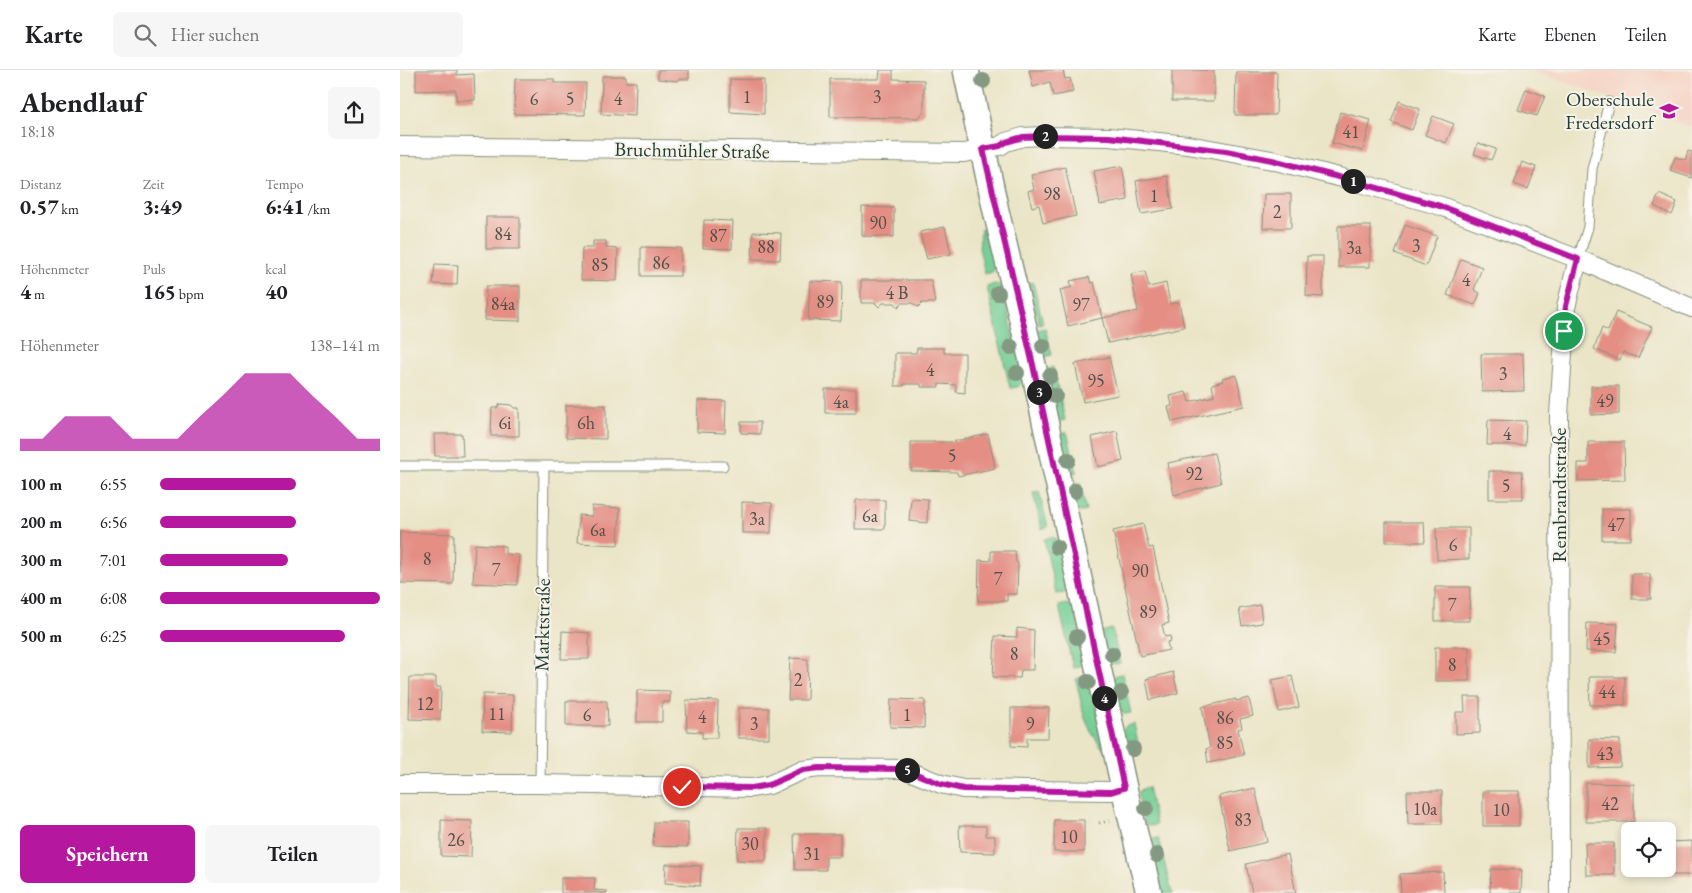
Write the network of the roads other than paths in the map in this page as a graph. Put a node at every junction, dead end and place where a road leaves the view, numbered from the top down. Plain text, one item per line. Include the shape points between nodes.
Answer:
1 (966, 70) edge
2 (1609, 102) dead end
3 (400, 146) edge
4 (983, 149) junction
5 (1578, 259) junction
6 (1692, 308) edge
7 (400, 466) edge
8 (544, 466) junction
9 (723, 466) dead end
10 (400, 784) edge
11 (540, 784) junction
12 (1124, 788) junction
13 (1149, 893) edge
14 (1560, 893) edge

1 - 4 main road
2 - 5 lane, Rembrandtstraße via 1592,169 1588,228
3 - 4 street, Bruchmühler Straße via 964,153
4 - 5 street, Bruchmühler Straße via 1023,137 1044,136 1109,137 1226,151 1346,179 1440,206
4 - 12 main road
5 - 6 street, Bruchmühler Straße
5 - 14 street, Rembrandtstraße via 1566,306 1559,415
7 - 8 lane
8 - 9 lane
8 - 11 lane, Marktstraße
10 - 11 street
11 - 12 street via 752,788 769,785 803,770 830,768 904,769 963,789 1111,792
12 - 13 main road

